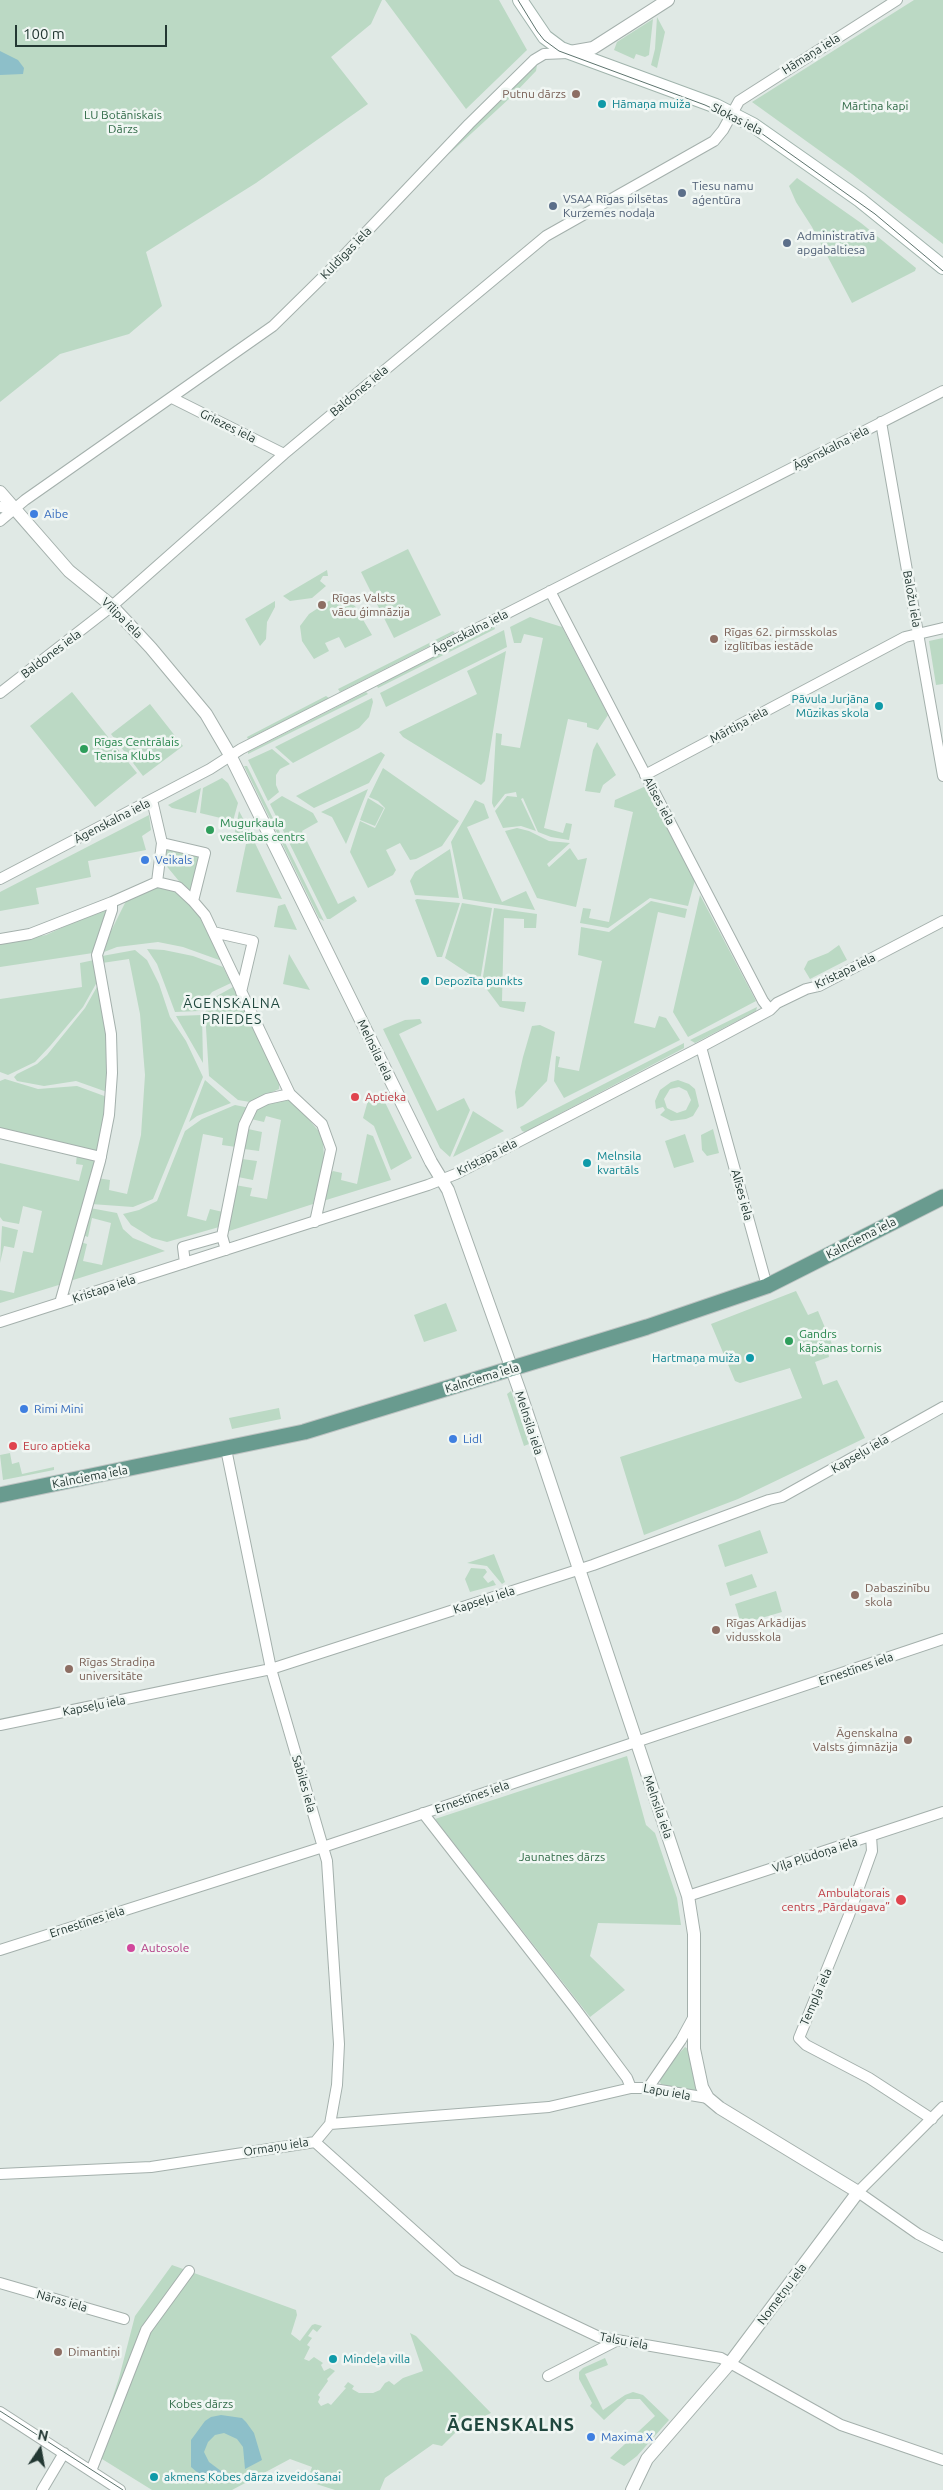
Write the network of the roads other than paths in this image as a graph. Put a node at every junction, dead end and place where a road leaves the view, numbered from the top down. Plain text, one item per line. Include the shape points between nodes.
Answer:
1 (520, 0) edge
2 (668, 0) edge
3 (897, 0) edge
4 (568, 53) junction
5 (732, 114) junction
6 (941, 262) edge
7 (943, 390) edge
8 (172, 398) junction
9 (881, 422) junction
10 (284, 454) junction
11 (0, 492) edge
12 (0, 507) edge
13 (14, 509) junction
14 (0, 521) edge
15 (550, 591) junction
16 (112, 606) junction
17 (943, 628) edge
18 (918, 633) junction
19 (0, 694) edge
20 (230, 755) junction
21 (645, 775) junction
22 (943, 776) edge
23 (152, 800) junction
24 (162, 843) junction
25 (0, 879) edge
26 (157, 882) junction
27 (194, 901) junction
28 (112, 902) junction
29 (943, 921) edge
30 (213, 932) junction
31 (0, 940) edge
32 (241, 992) junction
33 (770, 1010) junction
34 (701, 1047) junction
35 (290, 1094) junction
36 (0, 1133) edge
37 (101, 1157) junction
38 (442, 1180) junction
39 (943, 1197) edge
40 (315, 1222) junction
41 (222, 1236) junction
42 (226, 1250) junction
43 (185, 1264) junction
44 (767, 1286) junction
45 (60, 1303) junction
46 (0, 1322) edge
47 (511, 1369) junction
48 (943, 1407) edge
49 (226, 1450) junction
50 (0, 1494) edge
51 (579, 1569) junction
52 (943, 1639) edge
53 (271, 1669) junction
54 (0, 1725) edge
55 (636, 1742) junction
56 (943, 1812) edge
57 (423, 1813) junction
58 (871, 1836) junction
59 (323, 1847) junction
60 (688, 1896) junction
61 (0, 1950) edge
62 (693, 2018) junction
63 (632, 2088) junction
64 (648, 2088) junction
65 (708, 2098) junction
66 (943, 2108) edge
67 (932, 2119) junction
68 (330, 2124) junction
69 (315, 2142) junction
70 (0, 2174) edge
71 (858, 2192) junction
72 (943, 2246) edge
73 (189, 2271) dead end
74 (0, 2283) edge
75 (124, 2319) dead end
76 (616, 2341) junction
77 (730, 2362) junction
78 (548, 2376) dead end
79 (0, 2412) edge
80 (64, 2453) junction
81 (943, 2460) edge
82 (91, 2471) junction
83 (42, 2490) edge
84 (120, 2490) edge
85 (632, 2490) edge

1 - 4 main road, Slokas iela via 545,37
2 - 4 street, Kuldīgas iela via 593,48
3 - 5 street, Hāmaņa iela via 744,97
4 - 5 main road, Slokas iela
4 - 8 street, Kuldīgas iela via 544,54 534,60 273,326
5 - 6 main road, Slokas iela via 768,134
5 - 10 street, Baldones iela via 714,141 546,236
7 - 9 street, Āgenskalna iela
8 - 10 street, Griezes iela
8 - 13 street, Kuldīgas iela
9 - 15 street, Āgenskalna iela
9 - 18 street, Baložu iela
10 - 16 street, Baldones iela
11 - 13 street, Vīlipa iela
12 - 13 street
13 - 14 street, Kuldīgas iela
13 - 16 street, Vīlipa iela via 69,571
15 - 20 street, Āgenskalna iela
15 - 21 street, Alīses iela
16 - 19 street, Baldones iela
16 - 20 street, Vīlipa iela via 194,698
17 - 18 street, Mārtiņa iela
18 - 21 street, Mārtiņa iela
18 - 22 street, Baložu iela
20 - 23 street, Āgenskalna iela
20 - 38 street, Melnsila iela
21 - 33 street, Alīses iela
23 - 24 street
23 - 25 street, Āgenskalna iela
24 - 26 street
24 - 27 street via 205,853
26 - 27 street via 178,887
26 - 28 street
27 - 30 street
28 - 31 street via 30,934
28 - 37 street via 97,955 111,1034 112,1073
29 - 33 street, Kristapa iela
30 - 32 street
30 - 32 street via 253,941
32 - 35 street
33 - 34 street, Kristapa iela
34 - 38 street, Kristapa iela
34 - 44 street, Alīses iela
35 - 40 street via 322,1124 331,1149
35 - 41 street via 267,1099 254,1106 244,1126
36 - 37 street
37 - 45 street
38 - 40 street, Kristapa iela
38 - 47 street, Melnsila iela
39 - 44 main road, Kalnciema iela
40 - 42 street, Kristapa iela
41 - 42 street
41 - 43 street via 183,1247
42 - 43 street, Kristapa iela
43 - 45 street, Kristapa iela
44 - 47 main road, Kalnciema iela
45 - 46 street, Kristapa iela
47 - 49 main road, Kalnciema iela via 351,1420
47 - 51 street, Melnsila iela
48 - 51 street, Kapseļu iela via 782,1497
49 - 50 main road, Kalnciema iela
49 - 53 street, Sabiles iela
51 - 53 street, Kapseļu iela
51 - 55 street, Melnsila iela
52 - 55 street, Ernestīnes iela
53 - 54 street, Kapseļu iela
53 - 59 street, Sabiles iela
55 - 57 street, Ernestīnes iela
55 - 60 street, Melnsila iela
56 - 58 street, Viļa Plūdoņa iela
57 - 59 street, Ernestīnes iela
57 - 63 street, Lapu iela
58 - 60 street, Viļa Plūdoņa iela
58 - 67 street, Tempļa iela via 872,1851 831,1963 799,2038
59 - 61 street, Ernestīnes iela
59 - 68 street, Sabiles iela via 328,1877 339,2044 337,2085
60 - 62 street, Melnsila iela via 694,1934
62 - 64 street
62 - 65 street, Melnsila iela via 696,2066
63 - 64 street, Lapu iela
63 - 68 street via 549,2107
64 - 65 street, Lapu iela
65 - 71 street, Lapu iela
66 - 67 street, Nometņu iela
67 - 71 street, Nometņu iela
68 - 69 street, Ormaņu iela
69 - 70 street, Ormaņu iela via 151,2167
69 - 76 street, Talsu iela via 458,2270 599,2337
71 - 72 street, Lapu iela via 918,2234
71 - 77 street, Nometņu iela
73 - 82 street via 146,2330
74 - 75 street, Nāras iela
76 - 77 street, Talsu iela
76 - 78 street
77 - 81 street, Talsu iela via 841,2425
77 - 85 street, Nometņu iela via 647,2459
79 - 80 street
80 - 82 street
80 - 83 street
82 - 84 street

